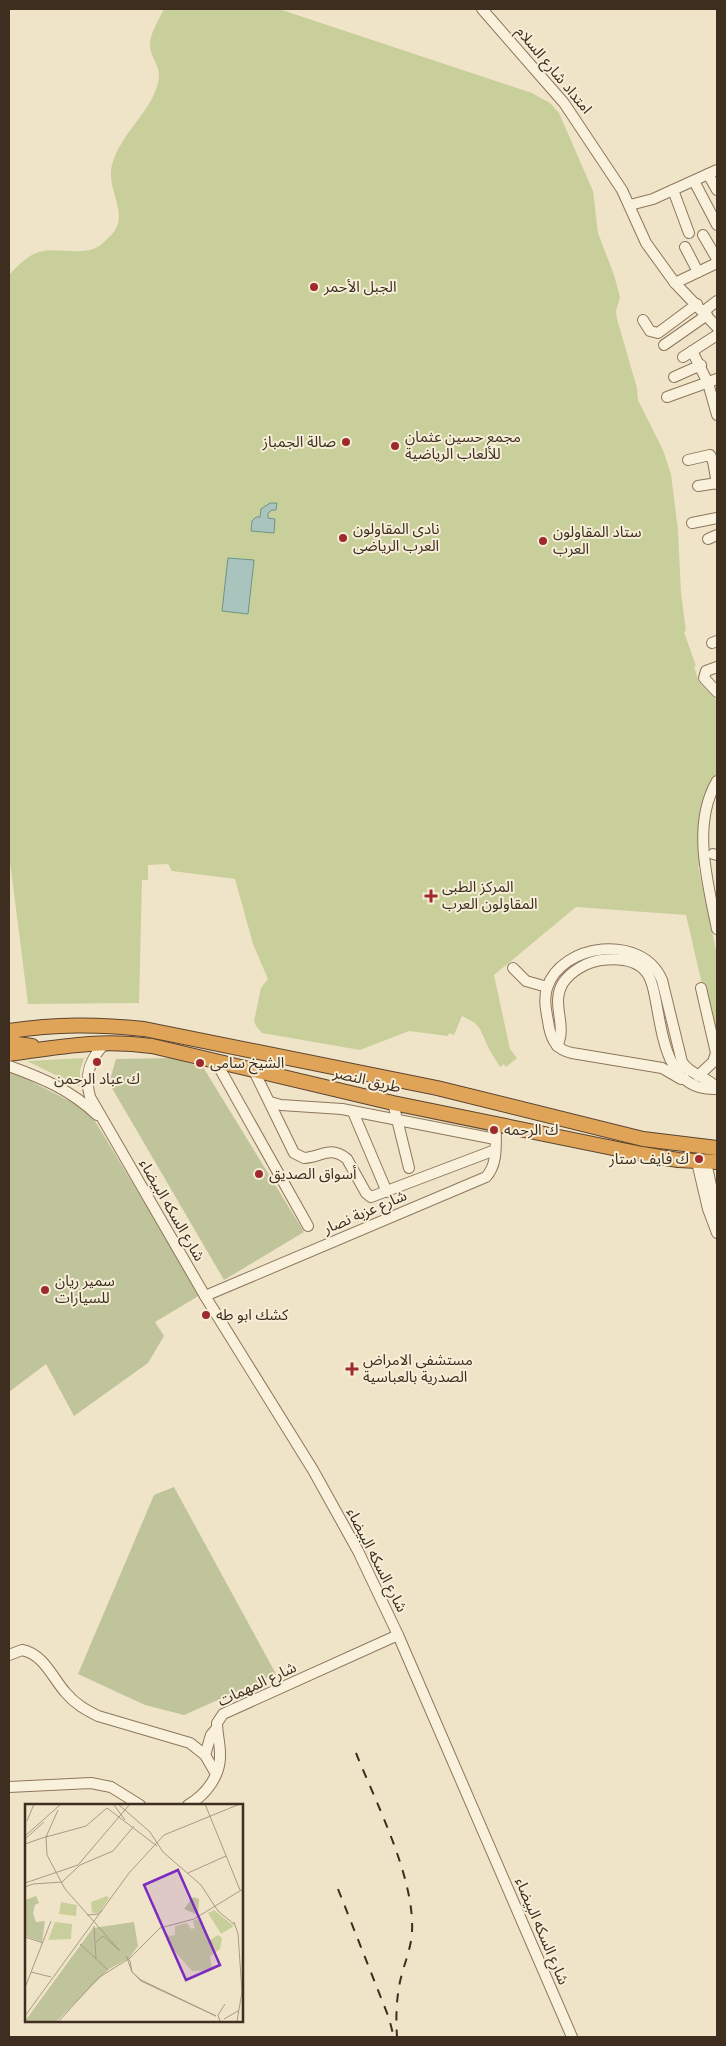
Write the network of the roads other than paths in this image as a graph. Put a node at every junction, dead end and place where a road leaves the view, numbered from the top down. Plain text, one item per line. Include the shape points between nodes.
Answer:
1 (482, 9) edge
2 (713, 172) edge
3 (694, 181) junction
4 (673, 190) junction
5 (717, 190) edge
6 (630, 205) junction
7 (717, 225) edge
8 (689, 233) dead end
9 (703, 236) dead end
10 (684, 247) dead end
11 (717, 259) edge
12 (717, 263) edge
13 (698, 272) junction
14 (675, 283) junction
15 (717, 301) edge
16 (703, 310) junction
17 (642, 320) dead end
18 (717, 326) edge
19 (717, 335) edge
20 (664, 345) dead end
21 (701, 365) junction
22 (674, 377) dead end
23 (713, 381) edge
24 (667, 397) dead end
25 (717, 415) edge
26 (688, 460) dead end
27 (715, 461) edge
28 (717, 484) edge
29 (698, 486) dead end
30 (717, 518) edge
31 (692, 522) dead end
32 (717, 667) edge
33 (717, 692) edge
34 (717, 781) edge
35 (717, 929) edge
36 (576, 958) junction
37 (582, 967) junction
38 (513, 968) dead end
39 (651, 970) junction
40 (547, 987) junction
41 (701, 988) dead end
42 (9, 1031) edge
43 (107, 1042) junction
44 (9, 1043) edge
45 (557, 1046) junction
46 (40, 1049) junction
47 (9, 1054) edge
48 (681, 1059) junction
49 (215, 1060) junction
50 (670, 1060) junction
51 (9, 1066) edge
52 (253, 1069) junction
53 (376, 1075) junction
54 (684, 1078) junction
55 (702, 1081) junction
56 (416, 1084) junction
57 (717, 1088) edge
58 (370, 1098) junction
59 (270, 1102) junction
60 (393, 1103) junction
61 (415, 1107) junction
62 (352, 1112) junction
63 (397, 1120) junction
64 (104, 1122) junction
65 (496, 1124) junction
66 (495, 1144) junction
67 (717, 1148) edge
68 (707, 1162) edge
69 (409, 1168) dead end
70 (387, 1192) junction
71 (717, 1214) edge
72 (308, 1226) dead end
73 (717, 1233) edge
74 (205, 1296) junction
75 (398, 1636) junction
76 (9, 1655) edge
77 (217, 1728) junction
78 (205, 1755) junction
79 (216, 1774) junction
80 (9, 1787) edge
81 (138, 1804) edge
82 (189, 1804) edge
83 (572, 2037) edge

1 - 6 street, امتداد شارع السلام via 564,103
2 - 3 street
2 - 5 street
3 - 4 street
3 - 7 street
4 - 6 street
4 - 8 street
6 - 14 street, امتداد شارع السلام via 646,243
9 - 11 street
10 - 13 street
12 - 13 street
13 - 14 street
14 - 16 street, امتداد شارع السلام
15 - 16 street
16 - 17 street via 658,333 650,331
16 - 18 street, امتداد شارع السلام
16 - 20 street
19 - 21 street via 688,354
21 - 22 street
21 - 23 street
23 - 24 street
23 - 25 street
26 - 27 street via 710,455
27 - 28 street
28 - 29 street
30 - 31 street
32 - 33 street via 706,671 704,678
34 - 35 street via 706,809 704,838 707,880
36 - 37 street
36 - 39 street via 594,951 626,950 640,955
36 - 40 street via 554,975
37 - 39 street via 602,960 624,960
37 - 45 street via 568,977 559,992 562,1028
38 - 40 street via 526,981
39 - 48 street via 664,985
39 - 50 street
40 - 45 street via 545,1001 550,1033
41 - 55 street via 716,1053
42 - 53 highway, طريق النصر via 63,1024 122,1026
43 - 46 highway, طريق النصر
43 - 49 highway, طريق النصر via 152,1046
43 - 64 street, شارع السكه البيضاء via 93,1058 87,1078 90,1097
44 - 46 highway
45 - 54 street via 568,1052 662,1068
46 - 47 highway, طريق النصر
48 - 50 street
48 - 55 street via 686,1068
49 - 52 highway, طريق النصر
49 - 72 street
50 - 54 street
51 - 64 street, شارع السكه البيضاء via 65,1090
52 - 58 highway, طريق النصر
52 - 59 street
53 - 56 highway, طريق النصر
53 - 58 highway via 380,1088
54 - 55 street
55 - 57 street
56 - 61 highway via 410,1091
56 - 67 highway, طريق النصر via 643,1139
58 - 60 highway, طريق النصر
59 - 62 street
59 - 70 street via 298,1157 309,1158 329,1151 339,1153 348,1159 368,1196
60 - 61 highway, طريق النصر
60 - 63 street
61 - 65 highway, طريق النصر
62 - 63 street
62 - 70 street
63 - 66 street
63 - 69 street
64 - 74 street, شارع السكه البيضاء
65 - 66 street, شارع عزبة نصار
65 - 68 highway, طريق النصر via 651,1156
66 - 70 street
66 - 74 street, شارع عزبة نصار via 492,1171 486,1177
68 - 71 street
68 - 73 street via 708,1209
74 - 75 street, شارع السكه البيضاء via 313,1470 358,1551
75 - 77 street, شارع المهمات via 222,1714 216,1722
75 - 83 street, شارع السكه البيضاء
76 - 78 street via 22,1650 33,1655 65,1692 86,1710 190,1743
77 - 78 street via 212,1732
77 - 79 street, شارع المهمات via 220,1752
78 - 79 street
79 - 82 street, شارع المهمات via 204,1794
80 - 81 street via 91,1783 111,1787

